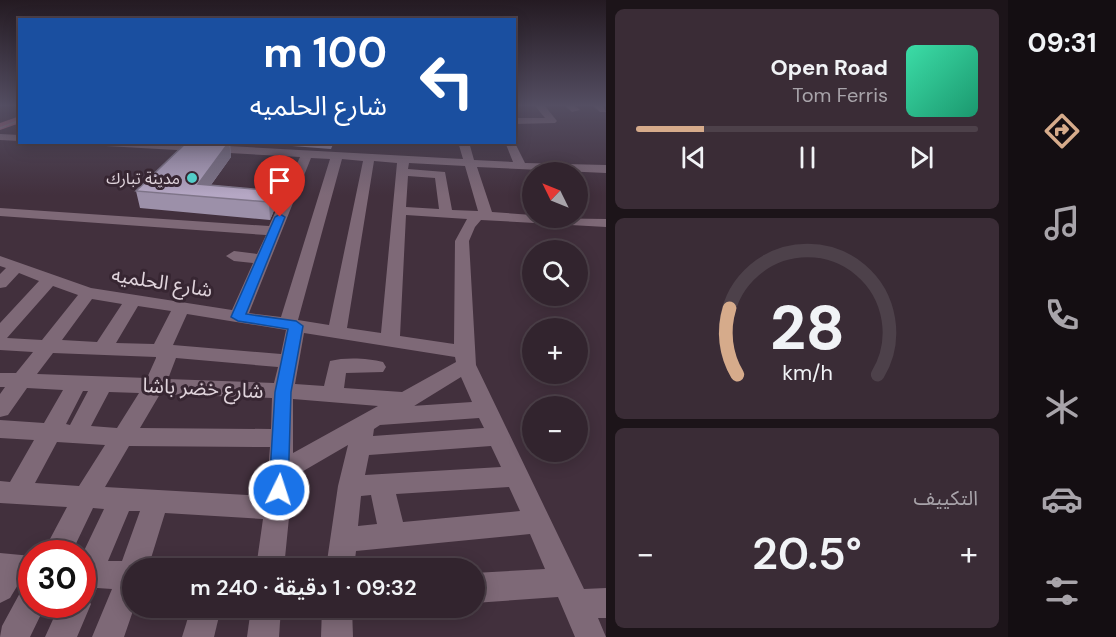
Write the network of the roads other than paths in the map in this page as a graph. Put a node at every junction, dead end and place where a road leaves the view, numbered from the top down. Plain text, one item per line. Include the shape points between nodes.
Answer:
1 (0, 136) edge
2 (18, 138) edge
3 (141, 144) edge
4 (347, 144) edge
5 (464, 144) edge
6 (511, 144) edge
7 (201, 146) edge
8 (284, 148) edge
9 (306, 154) junction
10 (341, 156) junction
11 (369, 158) junction
12 (471, 164) junction
13 (402, 166) junction
14 (521, 166) junction
15 (606, 169) edge
16 (272, 188) edge
17 (289, 196) junction
18 (263, 200) edge
19 (399, 211) junction
20 (0, 212) edge
21 (447, 215) junction
22 (481, 217) junction
23 (606, 223) edge
24 (272, 236) junction
25 (250, 238) dead end
26 (234, 256) dead end
27 (262, 259) junction
28 (8, 264) edge
29 (50, 279) junction
30 (0, 283) edge
31 (88, 293) junction
32 (133, 300) junction
33 (181, 308) junction
34 (238, 317) junction
35 (292, 325) junction
36 (343, 333) junction
37 (0, 334) edge
38 (390, 340) junction
39 (0, 344) edge
40 (48, 346) junction
41 (102, 350) junction
42 (163, 351) junction
43 (465, 358) junction
44 (288, 361) junction
45 (348, 365) junction
46 (376, 367) dead end
47 (0, 380) edge
48 (21, 381) junction
49 (77, 383) junction
50 (102, 384) junction
51 (155, 385) junction
52 (283, 392) junction
53 (333, 395) junction
54 (406, 400) junction
55 (0, 409) edge
56 (486, 409) junction
57 (0, 429) edge
58 (366, 429) junction
59 (50, 433) junction
60 (76, 434) junction
61 (499, 436) junction
62 (123, 437) junction
63 (282, 438) junction
64 (281, 472) junction
65 (518, 476) junction
66 (381, 484) junction
67 (350, 486) junction
68 (9, 493) edge
69 (85, 498) junction
70 (121, 500) junction
71 (156, 502) junction
72 (277, 508) junction
73 (538, 521) junction
74 (393, 535) junction
75 (63, 540) edge
76 (342, 540) junction
77 (96, 554) edge
78 (137, 558) edge
79 (271, 558) edge
80 (341, 558) edge
81 (122, 576) edge
82 (96, 577) edge
83 (485, 589) edge
84 (571, 593) junction
85 (122, 601) edge
86 (606, 603) edge
87 (23, 618) edge
88 (69, 618) edge
89 (203, 618) edge
90 (265, 618) edge
91 (337, 618) edge
92 (13, 637) edge
93 (61, 637) edge
94 (108, 637) edge
95 (198, 637) edge
96 (263, 637) edge
97 (337, 637) edge
98 (591, 637) edge

1 - 2 street
3 - 7 street
4 - 10 street
5 - 12 street
6 - 14 street
7 - 8 street
8 - 9 street
9 - 10 street
9 - 17 street
10 - 11 street
10 - 35 street
11 - 13 street
11 - 36 street
12 - 13 street
12 - 14 street
12 - 22 street
13 - 19 street
13 - 21 street via 441,175
14 - 15 street
16 - 17 street
17 - 18 street
17 - 24 street
19 - 21 street
19 - 38 street
20 - 24 street
21 - 22 street
22 - 23 street
22 - 43 street via 468,226 462,241
24 - 25 street
24 - 27 street
26 - 27 street
27 - 34 street
28 - 29 street, شارع الحلميه
28 - 30 street
29 - 31 street, شارع الحلميه
29 - 37 street
31 - 32 street, شارع الحلميه
31 - 40 street
32 - 33 street, شارع الحلميه
32 - 41 street
33 - 34 street, شارع الحلميه
33 - 42 street
34 - 35 street, شارع الحلميه
35 - 36 street, شارع الحلميه
35 - 44 street
36 - 38 street, شارع الحلميه
36 - 45 street
38 - 43 street, شارع الحلميه
39 - 40 street
40 - 41 street
40 - 48 street
41 - 42 street
42 - 44 street
42 - 51 street via 166,358
43 - 54 street
43 - 56 street
44 - 52 street
45 - 46 street
45 - 53 street via 336,367
47 - 48 street, شارع خضر باشا
48 - 49 street, شارع خضر باشا
48 - 55 street
49 - 50 street, شارع خضر باشا
49 - 59 street
50 - 51 street, شارع خضر باشا
50 - 60 street
51 - 52 street, شارع خضر باشا
51 - 62 street
52 - 53 street, شارع خضر باشا
52 - 63 street
53 - 54 street, شارع خضر باشا
54 - 58 street
56 - 58 street
56 - 61 street
57 - 59 street
58 - 61 street
58 - 64 street
58 - 67 street
59 - 60 street
59 - 68 street
60 - 62 street
61 - 65 street
62 - 63 street
62 - 69 street
63 - 64 street
64 - 72 street
65 - 66 street
65 - 73 street
66 - 67 street
66 - 74 street
67 - 76 street
68 - 69 street
69 - 70 street
69 - 75 street
70 - 71 street
70 - 77 street
71 - 72 street
71 - 78 street
72 - 79 street
73 - 74 street
73 - 84 street
74 - 76 street
76 - 80 street
81 - 82 street
83 - 84 street
84 - 86 street
84 - 98 street
85 - 94 street
87 - 92 street
88 - 93 street
89 - 95 street
90 - 96 street
91 - 97 street

